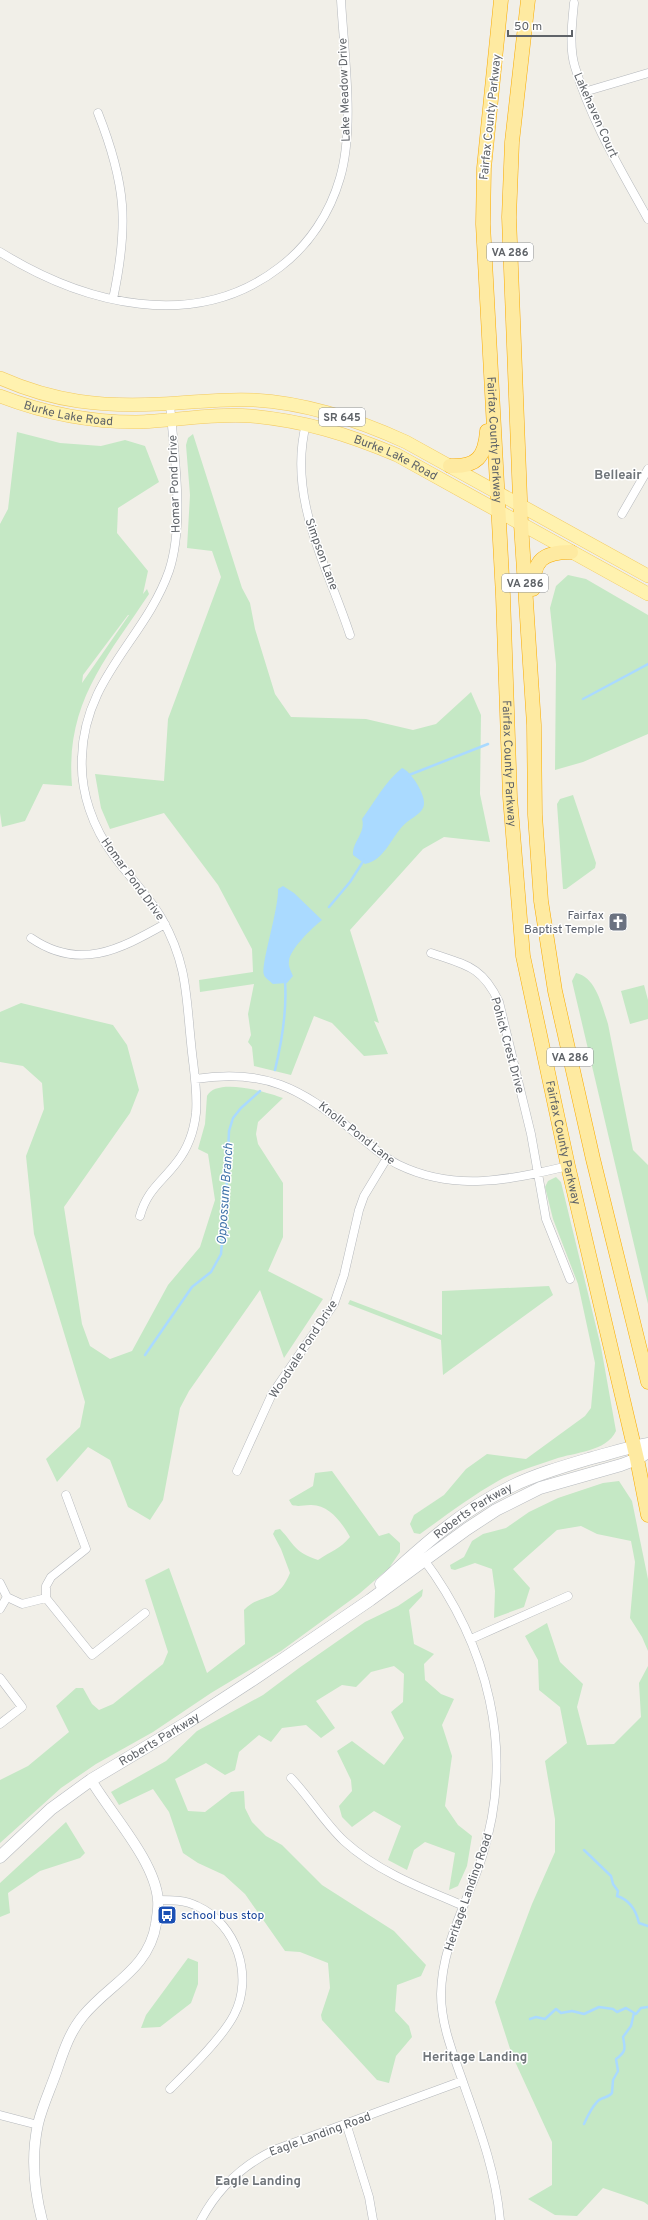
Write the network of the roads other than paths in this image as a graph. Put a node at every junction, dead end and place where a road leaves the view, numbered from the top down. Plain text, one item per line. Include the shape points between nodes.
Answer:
1 (341, 0) edge
2 (501, 0) edge
3 (528, 0) edge
4 (574, 3) dead end
5 (648, 73) edge
6 (584, 92) junction
7 (98, 113) dead end
8 (648, 219) edge
9 (0, 252) edge
10 (113, 299) junction
11 (0, 378) edge
12 (490, 379) junction
13 (0, 396) edge
14 (170, 404) junction
15 (172, 420) junction
16 (306, 424) junction
17 (450, 466) junction
18 (648, 469) edge
19 (497, 492) junction
20 (521, 505) junction
21 (498, 512) junction
22 (622, 514) dead end
23 (521, 524) junction
24 (571, 552) junction
25 (648, 576) edge
26 (648, 594) edge
27 (350, 635) dead end
28 (529, 641) junction
29 (165, 924) junction
30 (31, 938) dead end
31 (432, 953) dead end
32 (195, 1079) junction
33 (387, 1158) junction
34 (568, 1166) junction
35 (538, 1173) junction
36 (140, 1216) dead end
37 (570, 1278) dead end
38 (648, 1382) edge
39 (642, 1450) edge
40 (237, 1471) dead end
41 (66, 1496) dead end
42 (648, 1515) edge
43 (421, 1556) junction
44 (0, 1583) edge
45 (568, 1596) dead end
46 (7, 1597) junction
47 (46, 1598) junction
48 (0, 1609) edge
49 (145, 1613) dead end
50 (471, 1639) junction
51 (0, 1678) edge
52 (0, 1724) edge
53 (291, 1778) dead end
54 (91, 1780) junction
55 (0, 1857) edge
56 (158, 1900) junction
57 (462, 1905) junction
58 (462, 2081) junction
59 (170, 2089) dead end
60 (0, 2116) edge
61 (346, 2123) junction
62 (38, 2125) junction
63 (42, 2220) edge
64 (201, 2220) edge
65 (373, 2220) edge
66 (500, 2220) edge

1 - 10 street, Lake Meadow Drive via 348,123 345,160 334,197 306,242 285,263 261,281 220,299 177,306 140,304
2 - 12 highway, Fairfax County Parkway / VA 286 via 483,188
3 - 20 highway, Fairfax County Parkway / VA 286 via 512,142 509,196
4 - 6 street, Lakehaven Court via 573,60
5 - 6 street
6 - 8 street, Lakehaven Court via 606,141
7 - 10 street via 115,159 123,202 123,242
9 - 10 street, Lake Meadow Drive via 60,283
11 - 14 main road, Burke Lake Road / SR 645 via 34,392 82,403
12 - 17 highway via 485,449 472,463 463,467
12 - 19 highway, Fairfax County Parkway / VA 286
13 - 15 main road, Burke Lake Road / SR 645 via 54,414 81,418 136,422
14 - 15 street, Homar Pond Drive
14 - 17 main road, Burke Lake Road / SR 645 via 255,400 330,413 370,425
15 - 16 main road, Burke Lake Road / SR 645 via 250,416
15 - 29 street, Homar Pond Drive via 177,512 172,559 154,604 96,694 85,728 81,759 86,796 99,832 114,857
16 - 21 main road, Burke Lake Road / SR 645 via 360,439 397,456
16 - 27 street, Simpson Lane via 301,456 303,496 311,529
17 - 19 main road, Burke Lake Road / SR 645
18 - 22 street
19 - 20 main road, Burke Lake Road / SR 645
19 - 21 highway, Fairfax County Parkway / VA 286
20 - 23 highway, Fairfax County Parkway / VA 286
20 - 25 main road, Burke Lake Road / SR 645
21 - 23 main road, Burke Lake Road / SR 645
21 - 34 highway, Fairfax County Parkway / VA 286 via 510,797 523,956
23 - 24 main road, Burke Lake Road / SR 645
23 - 28 highway, Fairfax County Parkway / VA 286
24 - 26 main road, Burke Lake Road / SR 645
24 - 28 highway via 554,552 545,556 535,567
28 - 38 highway, Fairfax County Parkway / VA 286 via 534,725 535,815 541,901 549,959 593,1159
29 - 30 street via 113,950 88,955 58,952
29 - 32 street, Homar Pond Drive via 178,951 185,977
31 - 35 street, Pohick Crest Drive via 468,966 491,985 505,1024
32 - 33 street, Knolls Pond Lane via 242,1076 287,1087 316,1102
32 - 36 street, Homar Pond Drive via 196,1111 190,1139 178,1160 147,1196
33 - 35 street, Knolls Pond Lane via 422,1174 453,1182 494,1180
33 - 40 street, Woodvale Pond Drive via 364,1196 334,1304 272,1394
34 - 35 street, Knolls Pond Lane
34 - 39 highway, Fairfax County Parkway / VA 286
35 - 37 street, Pohick Crest Drive via 546,1219
39 - 42 highway, Fairfax County Parkway / VA 286
39 - 43 main road, Roberts Parkway via 540,1474 512,1486 475,1507
41 - 47 street via 86,1549 51,1577 46,1586
43 - 50 street, Heritage Landing Road via 446,1593
43 - 54 main road, Roberts Parkway via 370,1600 201,1714
44 - 46 street
45 - 50 street
46 - 47 street via 22,1604
46 - 48 street
47 - 49 street via 92,1655
50 - 57 street, Heritage Landing Road via 491,1702 496,1770 488,1836 476,1874
51 - 52 street via 22,1707
53 - 57 street via 334,1831 354,1849 399,1878
54 - 55 main road, Roberts Parkway via 51,1809
54 - 56 street via 146,1862
56 - 59 street via 190,1903 217,1920 236,1946 242,1968 243,1984 238,2005 228,2025
56 - 62 street via 155,1928 143,1958 128,1975 92,2006 72,2032
57 - 58 street, Heritage Landing Road via 447,1950 441,1994 445,2028
58 - 61 street, Eagle Landing Road
58 - 66 street, Heritage Landing Road via 493,2172
60 - 62 street
61 - 64 street, Eagle Landing Road via 256,2158 224,2185
61 - 65 street via 369,2197
62 - 63 street via 34,2172

